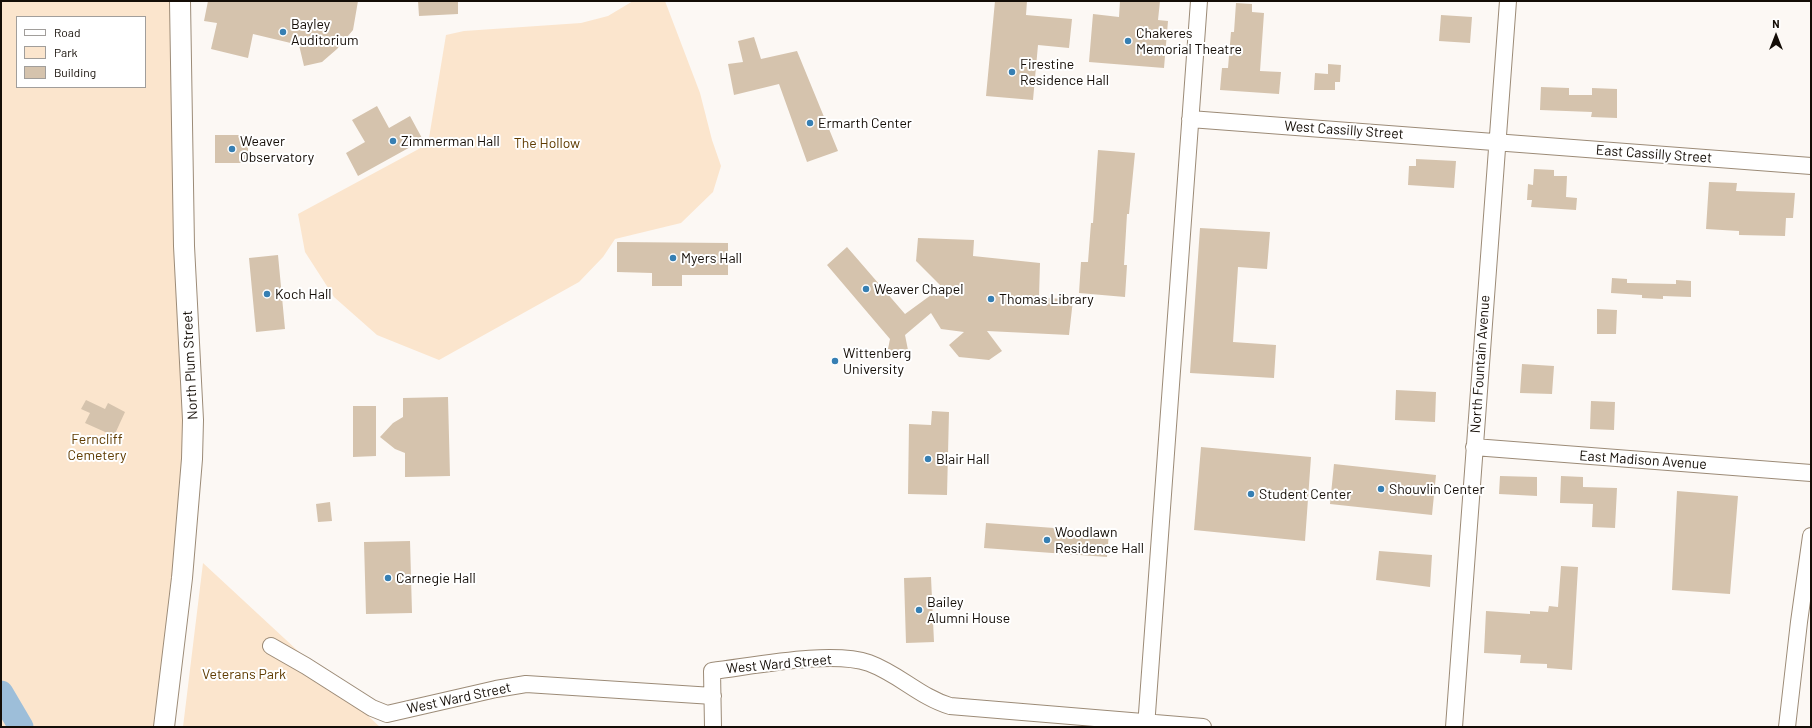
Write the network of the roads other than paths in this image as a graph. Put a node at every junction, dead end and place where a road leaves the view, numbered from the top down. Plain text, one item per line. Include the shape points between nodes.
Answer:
1 (180, 1) edge
2 (1199, 1) edge
3 (1508, 1) edge
4 (1190, 119) junction
5 (1497, 142) junction
6 (1811, 166) edge
7 (1474, 447) junction
8 (1811, 473) edge
9 (1811, 536) edge
10 (271, 646) dead end
11 (713, 696) junction
12 (1146, 725) edge
13 (164, 727) edge
14 (713, 727) edge
15 (1204, 727) edge
16 (1454, 727) edge
17 (1787, 727) edge

1 - 13 main road, North Plum Street via 184,246 193,420 181,583
2 - 4 street
3 - 5 street, North Fountain Avenue
4 - 5 street, West Cassilly Street
4 - 12 street
5 - 6 street, East Cassilly Street
5 - 7 street, North Fountain Avenue
7 - 8 street, East Madison Avenue
7 - 16 street, North Fountain Avenue
9 - 17 street
10 - 11 street, West Ward Street via 372,708 387,714 526,684
11 - 12 street, West Ward Street via 712,671 792,661 852,659 869,663 888,672 934,701 950,706
11 - 14 street
12 - 15 street, West Ward Street

